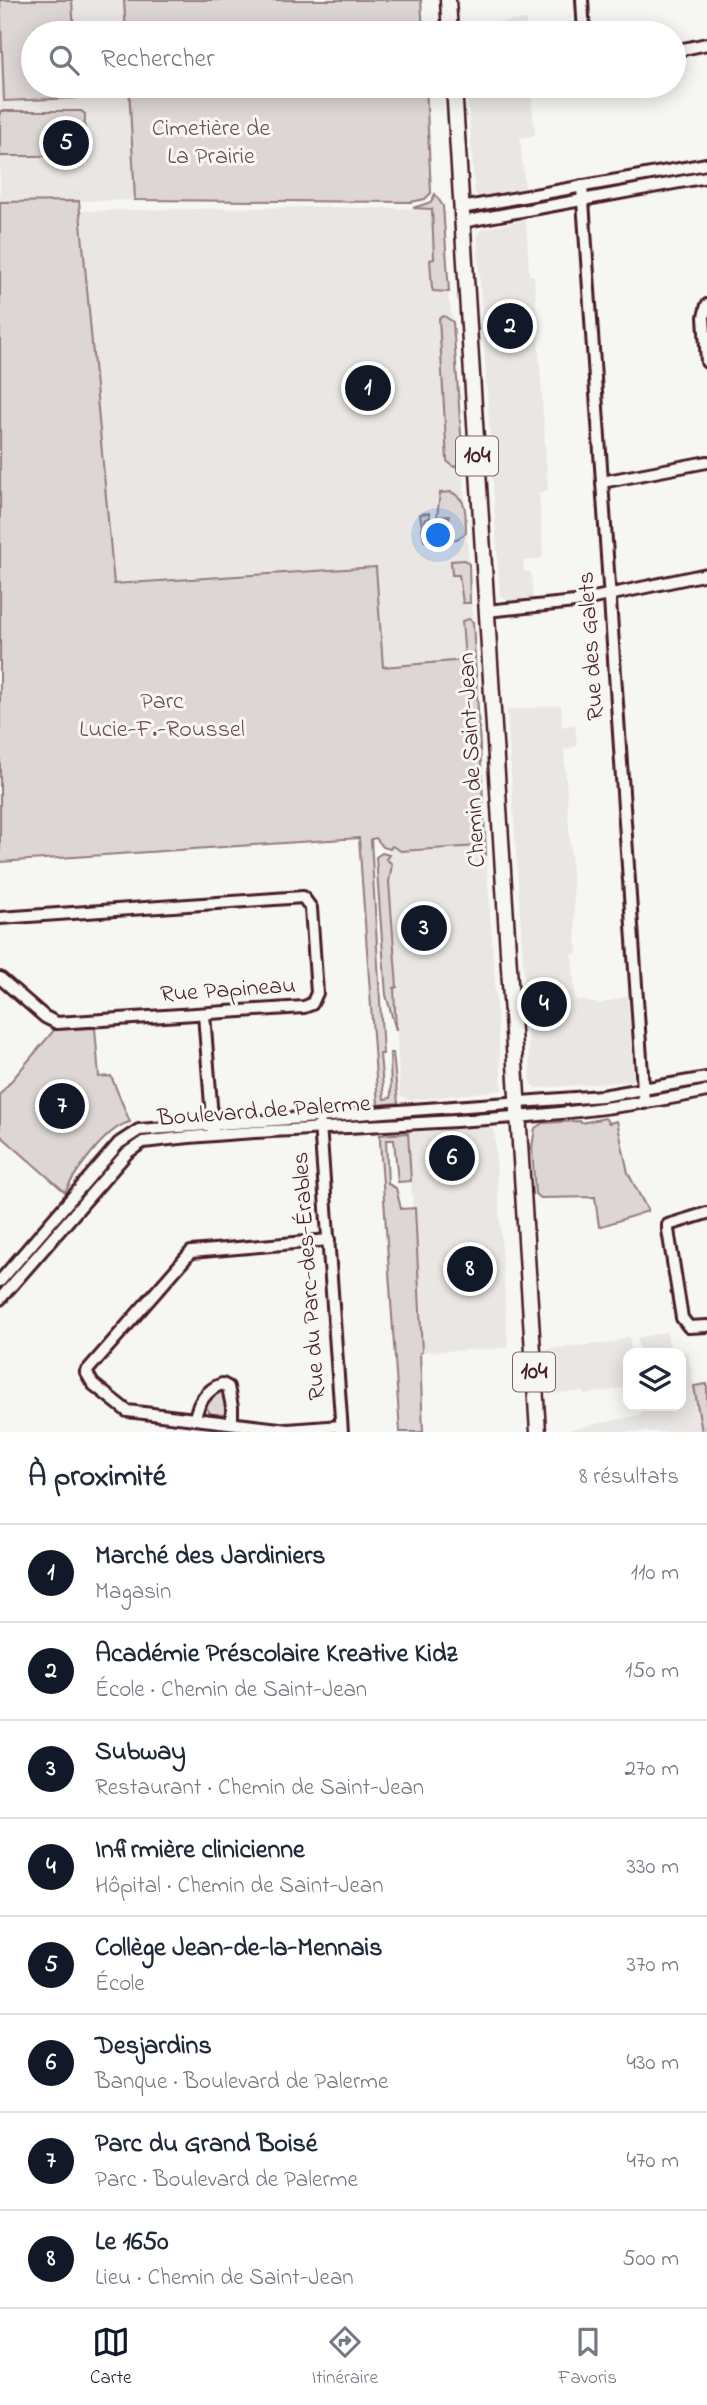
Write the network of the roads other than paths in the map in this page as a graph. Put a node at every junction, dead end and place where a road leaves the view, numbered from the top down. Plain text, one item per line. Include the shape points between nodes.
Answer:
1 (448, 0) edge
2 (582, 0) edge
3 (449, 21) edge
4 (583, 21) edge
5 (707, 44) edge
6 (686, 48) edge
7 (454, 98) edge
8 (707, 164) edge
9 (707, 177) edge
10 (582, 186) junction
11 (584, 200) junction
12 (462, 215) junction
13 (707, 305) edge
14 (706, 336) edge
15 (707, 362) edge
16 (707, 462) edge
17 (602, 482) junction
18 (707, 574) edge
19 (610, 595) junction
20 (487, 611) junction
21 (0, 918) edge
22 (0, 978) edge
23 (204, 1014) junction
24 (707, 1078) edge
25 (707, 1091) edge
26 (643, 1097) junction
27 (516, 1109) junction
28 (320, 1118) junction
29 (321, 1130) junction
30 (213, 1131) junction
31 (707, 1213) edge
32 (328, 1240) junction
33 (4, 1280) edge
34 (0, 1299) edge
35 (707, 1326) edge
36 (195, 1419) junction
37 (232, 1423) junction
38 (342, 1429) edge
39 (538, 1432) edge

1 - 3 main road
2 - 4 street
5 - 6 street
7 - 12 main road, Chemin de Saint-Jean / 104
8 - 10 street
9 - 11 street
10 - 11 street, Rue des Galets
10 - 12 street
11 - 12 street
11 - 17 street, Rue des Galets
12 - 20 main road, Chemin de Saint-Jean / 104
13 - 14 street
14 - 15 street
16 - 17 street
17 - 19 street, Rue des Galets
18 - 19 street
19 - 20 street
19 - 26 street, Rue des Galets
20 - 27 main road, Chemin de Saint-Jean / 104
21 - 23 street, Rue Papineau via 306,899 311,908 317,993 312,1004
22 - 23 street, Rue Papineau via 57,1023
23 - 30 street
24 - 26 street
25 - 26 street
26 - 27 street
27 - 28 street, Boulevard de Palerme
27 - 29 street, Boulevard de Palerme
27 - 39 main road, Chemin de Saint-Jean / 104
28 - 29 street, Rue du Parc-des-Érables
28 - 30 street, Boulevard de Palerme
29 - 30 street, Boulevard de Palerme
29 - 32 street, Rue du Parc-des-Érables
30 - 33 street, Boulevard de Palerme via 132,1147
31 - 35 street via 671,1223 668,1230 681,1313 694,1328
32 - 36 street via 191,1252 86,1370 90,1381 124,1410
32 - 38 street, Rue du Parc-des-Érables
33 - 34 street, Boulevard de Palerme
36 - 37 street
36 - 37 street via 200,1403 222,1384 231,1395
37 - 38 street via 288,1430

